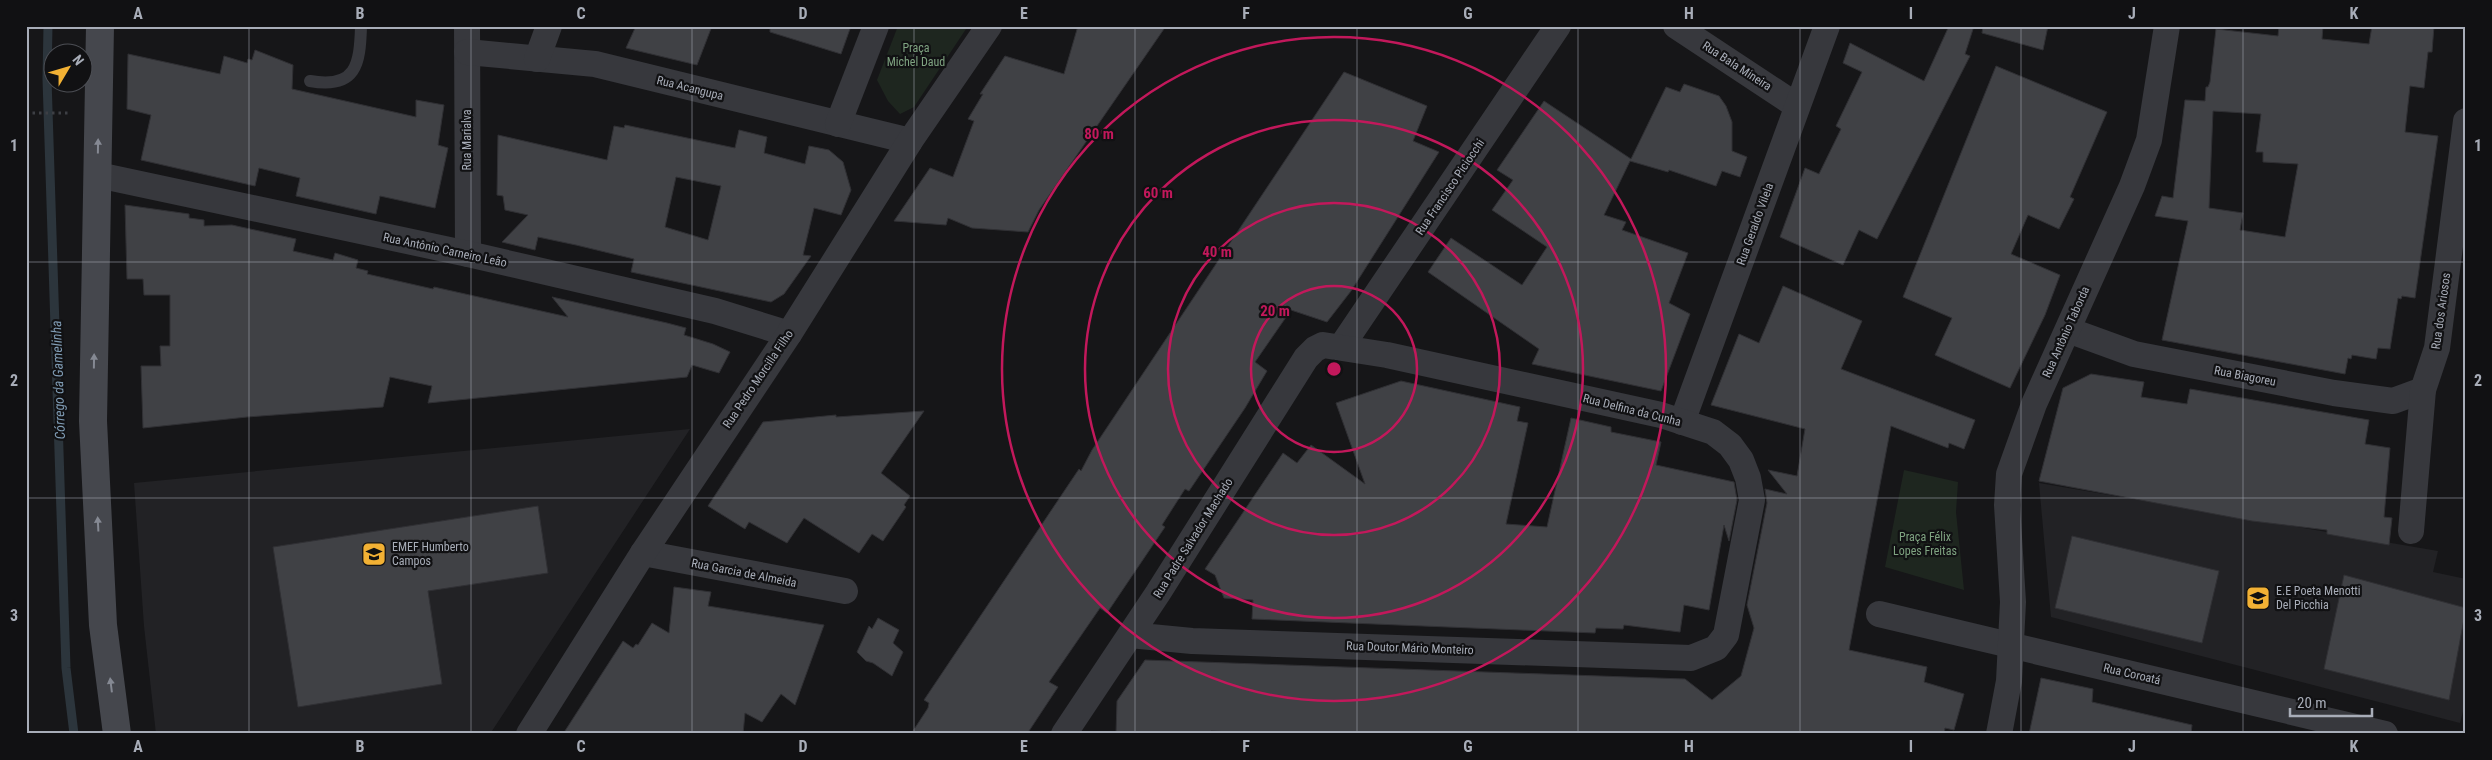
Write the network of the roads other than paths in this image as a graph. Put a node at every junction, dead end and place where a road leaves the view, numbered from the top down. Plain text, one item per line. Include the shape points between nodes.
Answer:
1 (100, 26) edge
2 (361, 26) edge
3 (467, 26) edge
4 (549, 26) edge
5 (876, 26) edge
6 (989, 26) edge
7 (1558, 26) edge
8 (1676, 26) edge
9 (1827, 26) edge
10 (2167, 26) edge
11 (467, 52) junction
12 (536, 59) junction
13 (310, 81) dead end
14 (1797, 106) junction
15 (2466, 121) edge
16 (838, 124) junction
17 (910, 141) junction
18 (98, 175) junction
19 (468, 254) junction
20 (2068, 330) junction
21 (789, 334) junction
22 (1332, 346) junction
23 (2424, 390) junction
24 (1682, 422) junction
25 (2411, 530) dead end
26 (643, 553) junction
27 (845, 591) dead end
28 (1879, 614) dead end
29 (1130, 635) junction
30 (2011, 645) junction
31 (1691, 658) joint
32 (117, 734) edge
33 (530, 734) edge
34 (1064, 734) edge
35 (1999, 734) edge
36 (2385, 734) edge

18 -> 1 main road
2 - 13 lane via 358,64 351,73 340,82
3 - 11 street, Rua Marialva
4 - 12 street
5 - 16 street
6 - 17 street, Rua Pedro Morcilla Filho
7 - 22 street, Rua Francisco Piciocchi
8 - 14 street, Rua Bala Mineira
9 - 14 street, Rua Geraldo Vilela
10 - 20 street, Rua Antônio Taborda via 2149,140
11 - 12 street, Rua Acangupa
11 - 19 street, Rua Marialva
12 - 16 street, Rua Acangupa via 595,64
14 - 24 street, Rua Geraldo Vilela
15 - 23 street, Rua dos Ariosos via 2437,348
16 - 17 street, Rua Acangupa
17 - 21 street, Rua Pedro Morcilla Filho
18 - 19 street, Rua Antônio Carneiro Leão
32 -> 18 main road via 103,625 93,421
19 - 21 street, Rua Antônio Carneiro Leão via 715,311
20 - 23 street, Rua Biagoreu via 2134,354 2334,393 2393,401
20 - 30 street, Rua Antônio Taborda via 2034,404 2009,474 2007,505 2014,602
21 - 26 street, Rua Pedro Morcilla Filho
22 - 24 street, Rua Delfina da Cunha via 1396,357
22 - 29 street, Rua Padre Salvador Machado via 1315,349 1306,358
23 - 25 street, Rua dos Ariosos
24 - 31 street, Rua Delfina da Cunha via 1713,432 1730,445 1741,460 1752,500 1726,635 1716,648
26 - 27 street, Rua Garcia de Almeida
26 - 33 street, Rua Pedro Morcilla Filho
28 - 30 street, Rua Coroatá
29 - 31 street, Rua Doutor Mário Monteiro via 1192,641
29 - 34 street, Rua Padre Salvador Machado
30 - 35 street, Rua Antônio Taborda via 2009,681
30 - 36 street, Rua Coroatá

